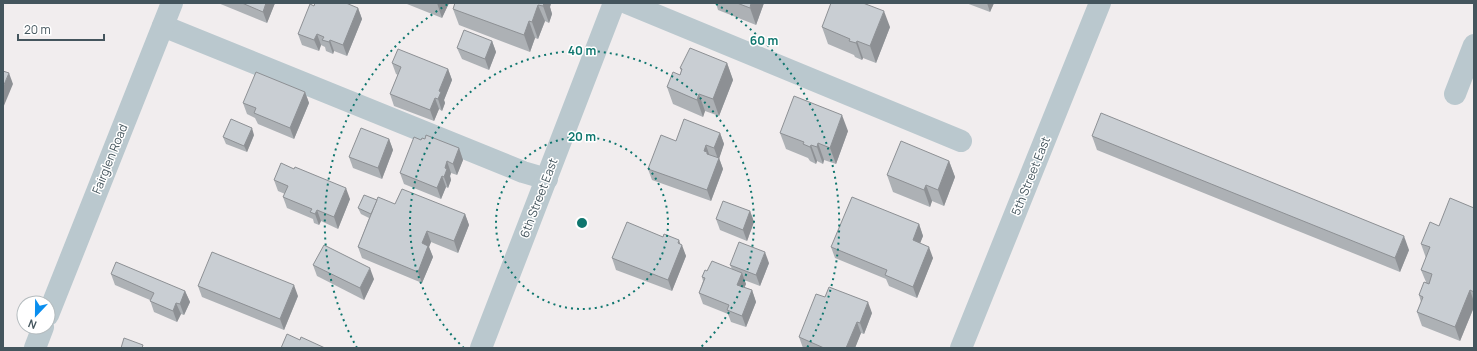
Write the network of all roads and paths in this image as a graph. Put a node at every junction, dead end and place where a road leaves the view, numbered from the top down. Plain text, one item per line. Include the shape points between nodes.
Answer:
1 (172, 3) edge
2 (1100, 3) edge
3 (616, 4) edge
4 (163, 26) junction
5 (1474, 45) edge
6 (1455, 94) dead end
7 (961, 141) dead end
8 (547, 179) junction
9 (56, 295) edge
10 (40, 335) edge
11 (35, 348) edge
12 (482, 348) edge
13 (961, 348) edge

1 - 4 street, Fairglen Road
2 - 13 street, 5th Street East
3 - 7 street
3 - 8 street, 6th Street East
4 - 8 street via 523,172
4 - 9 street, Fairglen Road
5 - 6 street
8 - 12 street, 6th Street East
10 - 11 street

